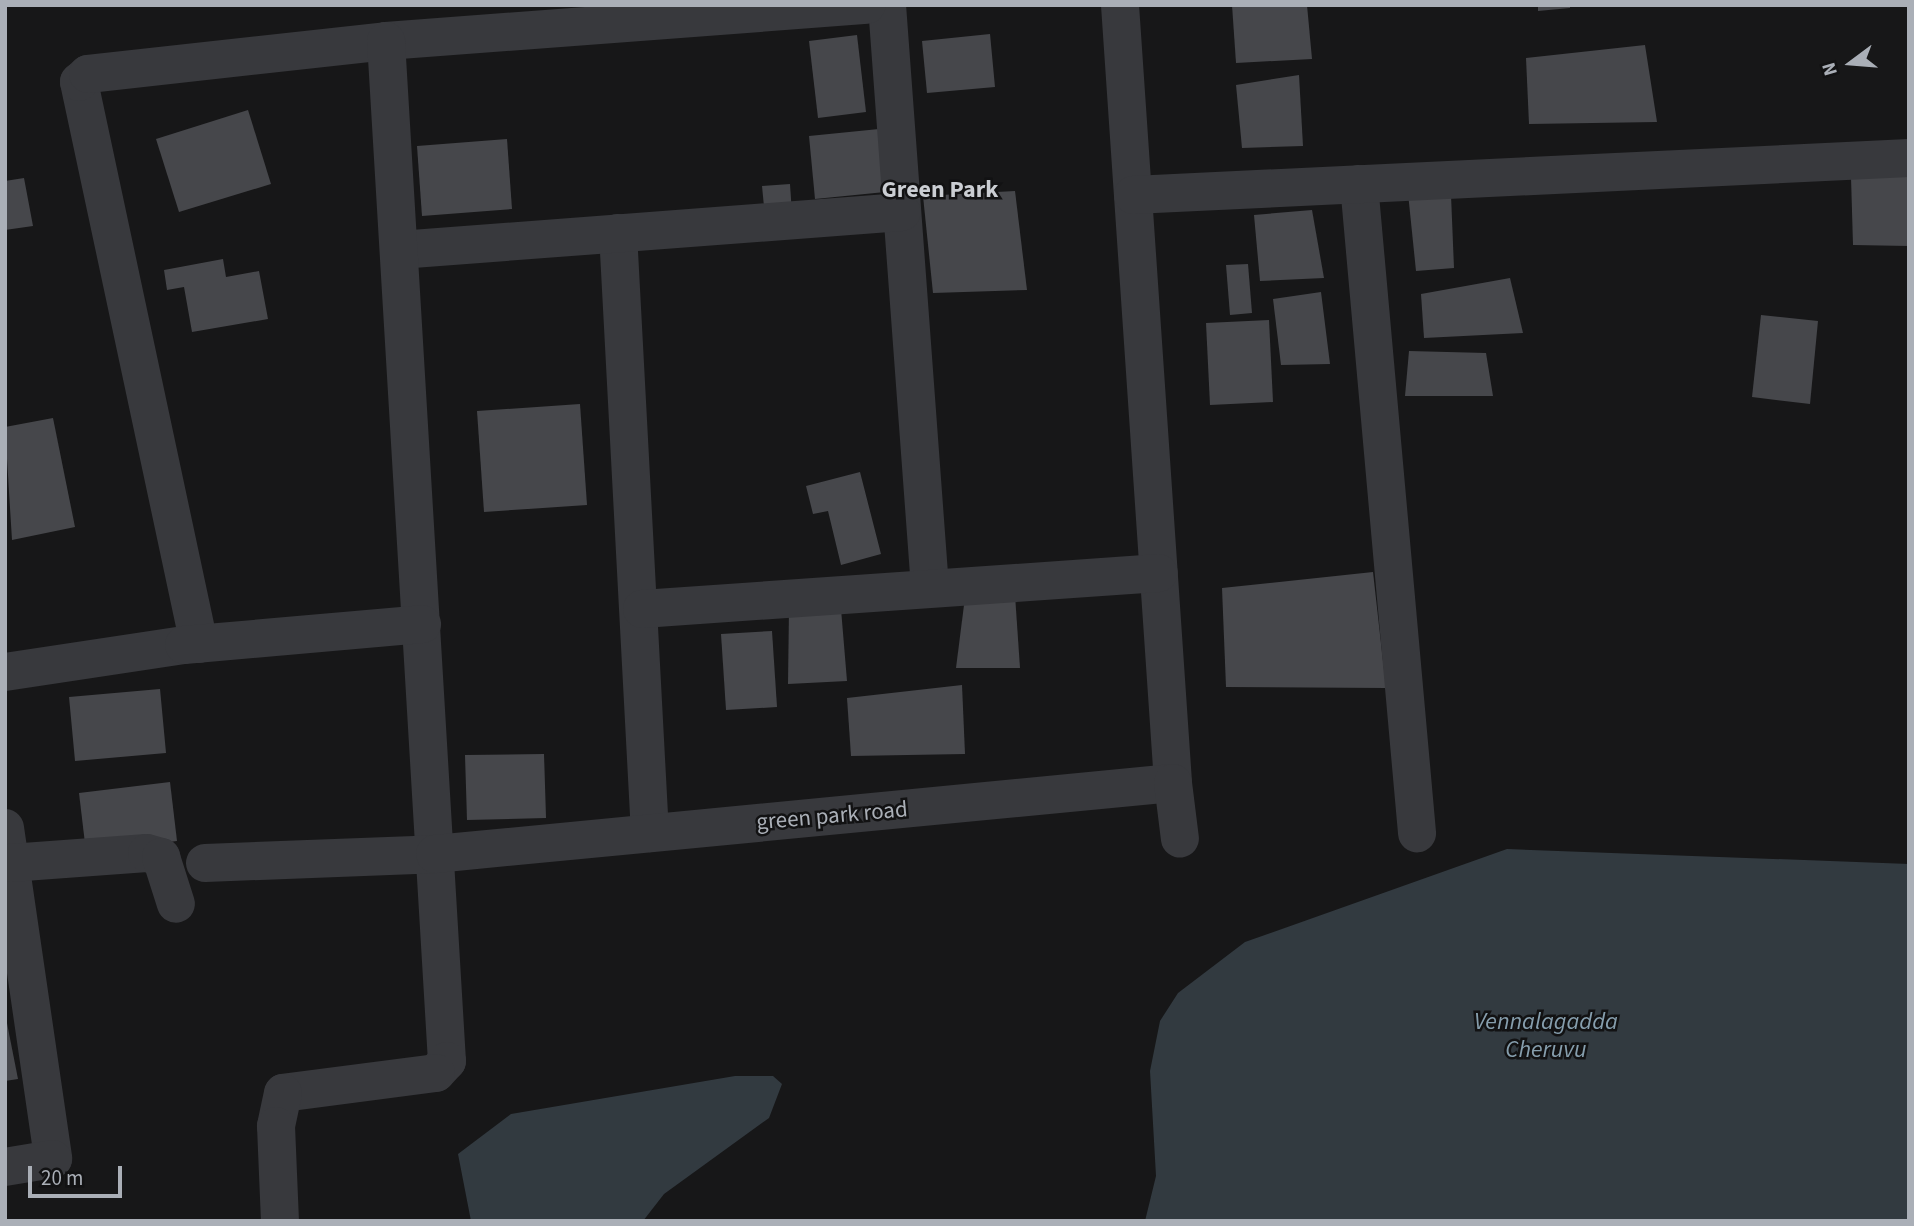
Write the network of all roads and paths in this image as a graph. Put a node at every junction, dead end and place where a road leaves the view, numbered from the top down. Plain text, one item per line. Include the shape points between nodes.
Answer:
1 (867, 5) edge
2 (887, 5) edge
3 (1120, 5) edge
4 (386, 41) junction
5 (1909, 158) edge
6 (1359, 184) junction
7 (1133, 195) junction
8 (902, 212) junction
9 (618, 233) junction
10 (399, 250) junction
11 (1159, 573) junction
12 (930, 588) junction
13 (642, 609) junction
14 (422, 624) junction
15 (192, 644) junction
16 (5, 672) edge
17 (1173, 783) junction
18 (650, 833) junction
19 (1417, 833) dead end
20 (1180, 839) dead end
21 (8, 845) edge
22 (435, 854) junction
23 (205, 863) dead end
24 (176, 904) dead end
25 (5, 1167) edge
26 (281, 1221) edge

1 - 4 street
2 - 8 street
3 - 7 street
4 - 10 street
4 - 15 street via 88,74 79,82
5 - 6 street
6 - 7 street
6 - 19 street
7 - 11 street
8 - 9 street
8 - 12 street
9 - 10 street
9 - 13 street
10 - 14 street
11 - 12 street
11 - 17 street
12 - 13 street
13 - 18 street
14 - 15 street
14 - 22 street
15 - 16 street
17 - 18 street, green park road
17 - 20 street
18 - 22 street, green park road
21 - 24 street via 161,857
21 - 25 street via 52,1159
22 - 23 street, green park road
22 - 26 street via 447,1061 436,1073 283,1093 276,1126

